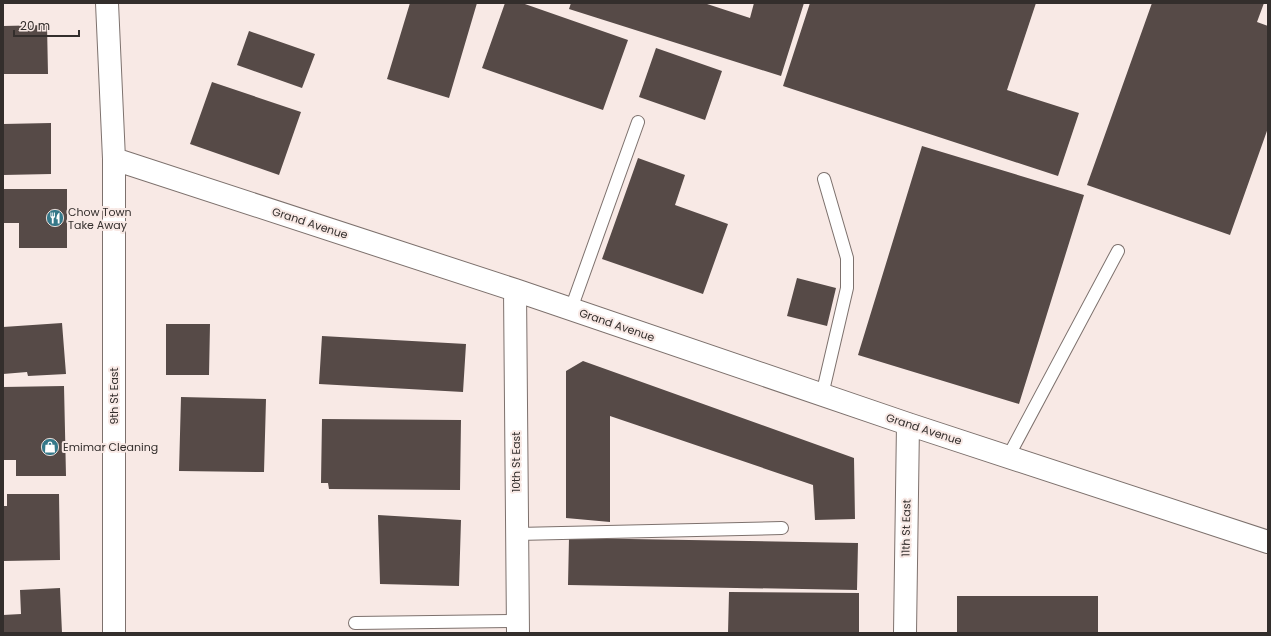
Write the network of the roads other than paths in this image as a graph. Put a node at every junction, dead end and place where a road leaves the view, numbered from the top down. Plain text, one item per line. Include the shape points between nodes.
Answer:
1 (107, 3) edge
2 (638, 122) dead end
3 (114, 159) junction
4 (824, 179) dead end
5 (1118, 250) dead end
6 (515, 290) junction
7 (571, 309) junction
8 (822, 395) junction
9 (908, 424) junction
10 (1008, 457) junction
11 (782, 528) dead end
12 (517, 534) junction
13 (1268, 542) edge
14 (355, 624) dead end
15 (518, 627) edge
16 (114, 633) edge
17 (905, 633) edge

1 - 3 street
2 - 7 lane
3 - 6 street, Grand Avenue
3 - 16 street, 9th St East
4 - 8 lane via 847,258 847,288
5 - 10 lane
6 - 7 street, Grand Avenue
6 - 12 street, 10th St East
7 - 8 street, Grand Avenue
8 - 9 street, Grand Avenue
9 - 10 street, Grand Avenue
9 - 17 street, 11th St East
10 - 13 street, Grand Avenue
11 - 12 lane
12 - 15 street, 10th St East
14 - 15 lane

